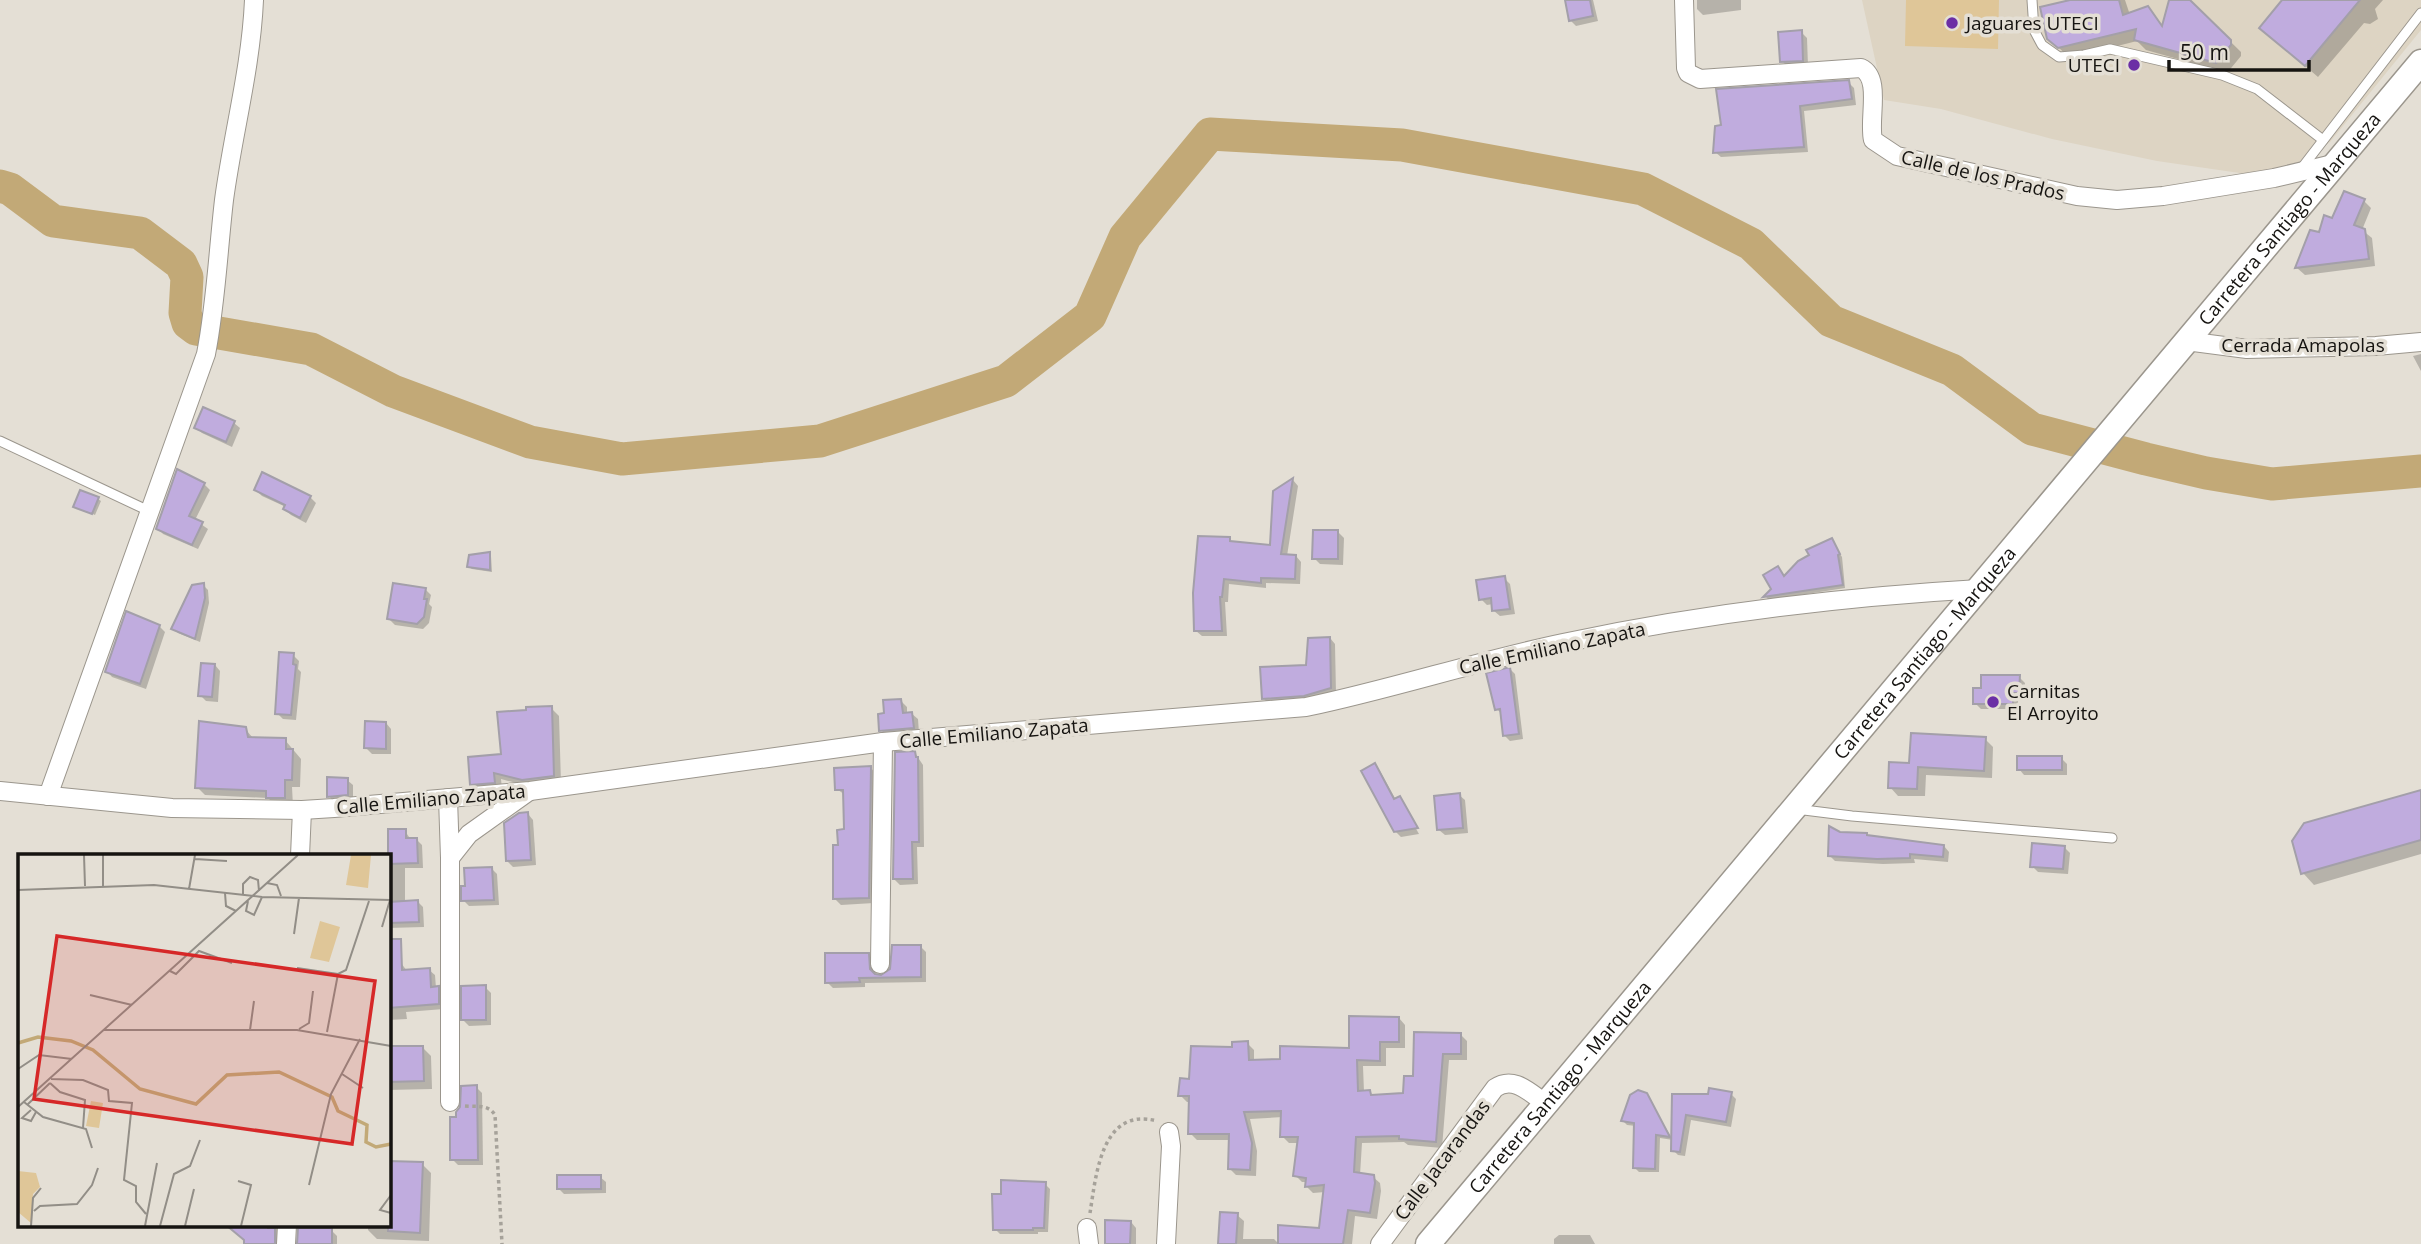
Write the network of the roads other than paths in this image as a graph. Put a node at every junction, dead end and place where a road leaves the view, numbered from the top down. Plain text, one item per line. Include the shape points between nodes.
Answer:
1 (254, 0) edge
2 (1684, 0) edge
3 (2032, 0) edge
4 (2421, 13) edge
5 (2421, 62) edge
6 (2323, 140) junction
7 (2337, 163) junction
8 (2298, 173) junction
9 (2186, 341) junction
10 (2421, 342) edge
11 (0, 441) edge
12 (149, 511) junction
13 (1979, 589) junction
14 (883, 742) junction
15 (0, 791) edge
16 (530, 791) junction
17 (48, 796) junction
18 (448, 798) junction
19 (1791, 809) junction
20 (302, 810) junction
21 (2112, 838) dead end
22 (300, 854) edge
23 (450, 858) junction
24 (880, 964) dead end
25 (450, 1101) road end
26 (1545, 1103) junction
27 (1169, 1132) road end
28 (287, 1226) edge
29 (286, 1244) edge
30 (1166, 1244) edge
31 (1380, 1244) edge
32 (1428, 1244) edge

1 - 12 street via 206,354
2 - 8 street, Calle de los Prados via 1688,74 1700,79 1861,68 1871,76 1873,85 1872,140 1897,156 2077,196 2117,200
3 - 6 lane via 2038,37 2059,57 2110,49 2222,75 2257,89
4 - 6 lane
5 - 7 main road, Carretera Santiago - Marqueza
6 - 8 lane
7 - 8 street, Calle de los Prados
7 - 9 main road, Carretera Santiago - Marqueza
9 - 10 street, Cerrada Amapolas via 2247,349
9 - 13 main road, Carretera Santiago - Marqueza
11 - 12 lane
12 - 17 street
13 - 14 street, Calle Emiliano Zapata via 1827,600 1635,628 1306,708
13 - 19 main road, Carretera Santiago - Marqueza
14 - 16 street, Calle Emiliano Zapata
14 - 24 street
15 - 17 street, Calle Emiliano Zapata
16 - 18 street, Calle Emiliano Zapata
16 - 23 street via 469,834
17 - 20 street, Calle Emiliano Zapata via 172,808
18 - 20 street, Calle Emiliano Zapata
18 - 23 street
19 - 21 lane
19 - 26 main road, Carretera Santiago - Marqueza
20 - 22 street
23 - 25 street
26 - 31 street, Calle Jacarandas via 1515,1083 1495,1088
26 - 32 main road, Carretera Santiago - Marqueza
27 - 30 street
28 - 29 street

